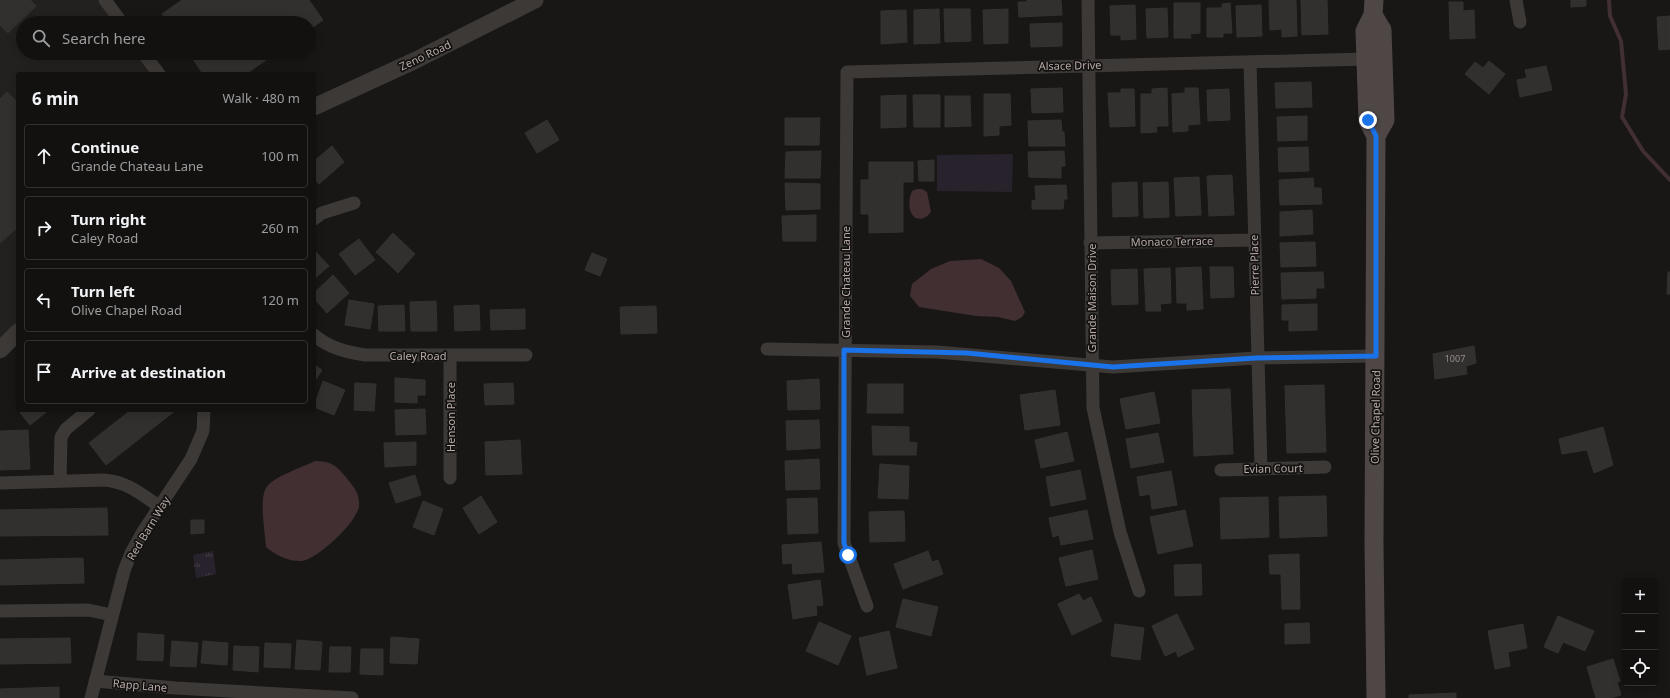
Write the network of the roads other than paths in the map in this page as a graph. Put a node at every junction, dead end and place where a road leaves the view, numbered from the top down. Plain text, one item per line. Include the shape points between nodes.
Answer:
1 (105, 0) edge
2 (535, 0) edge
3 (1088, 0) edge
4 (1516, 0) edge
5 (1373, 7) edge
6 (117, 16) edge
7 (1520, 22) dead end
8 (1366, 59) junction
9 (148, 60) edge
10 (1250, 62) junction
11 (1088, 65) junction
12 (157, 72) edge
13 (316, 106) edge
14 (1376, 136) junction
15 (845, 146) joint
16 (354, 203) dead end
17 (316, 218) edge
18 (1253, 240) junction
19 (1090, 243) junction
20 (16, 334) edge
21 (316, 336) edge
22 (768, 349) dead end
23 (0, 350) edge
24 (844, 350) junction
25 (450, 355) junction
26 (526, 355) dead end
27 (1376, 356) junction
28 (1256, 358) junction
29 (1091, 366) junction
30 (87, 412) edge
31 (204, 412) edge
32 (1326, 467) dead end
33 (1261, 468) junction
34 (1221, 470) dead end
35 (450, 478) dead end
36 (60, 481) junction
37 (0, 483) edge
38 (160, 507) junction
39 (1138, 591) dead end
40 (867, 606) dead end
41 (0, 611) edge
42 (112, 615) junction
43 (95, 681) junction
44 (176, 693) edge
45 (91, 698) edge
46 (352, 698) edge
47 (1376, 698) edge

1 - 6 street
2 - 13 street, Zeno Road via 416,60
3 - 11 street, Grande Maison Drive
4 - 7 street
5 - 8 main road, Olive Chapel Road via 1365,31
5 - 14 main road, Olive Chapel Road via 1382,30 1385,120
8 - 10 street, Alsace Drive
8 - 14 main road, Olive Chapel Road via 1368,120
9 - 12 street
10 - 11 street, Alsace Drive
10 - 18 street, Pierre Place
11 - 15 street, Alsace Drive via 847,72
11 - 19 street, Grande Maison Drive
14 - 27 main road, Olive Chapel Road
15 - 24 street, Grande Chateau Lane
16 - 17 street via 322,213
18 - 19 street, Monaco Terrace
18 - 28 street, Pierre Place
19 - 29 street, Grande Maison Drive
20 - 23 street
21 - 25 street, Caley Road via 352,353
22 - 24 street
24 - 29 street via 959,353
24 - 40 street, Grande Chateau Lane via 844,543
25 - 26 street, Caley Road
25 - 35 street, Henson Place
27 - 28 street
27 - 47 main road, Olive Chapel Road
28 - 29 street via 1113,367
28 - 33 street, Pierre Place
29 - 39 street, Grande Maison Drive via 1096,430 1120,532
30 - 36 street via 66,429 61,437
31 - 38 street, Red Barn Way via 203,431 191,459
32 - 33 street, Evian Court
33 - 34 street, Evian Court
36 - 37 street
36 - 38 street via 119,482 130,486
38 - 42 street, Red Barn Way via 131,553
41 - 42 street via 88,610
42 - 43 street, Red Barn Way
43 - 44 street, Rapp Lane
43 - 45 street, Red Barn Way
44 - 46 street, Rapp Lane

